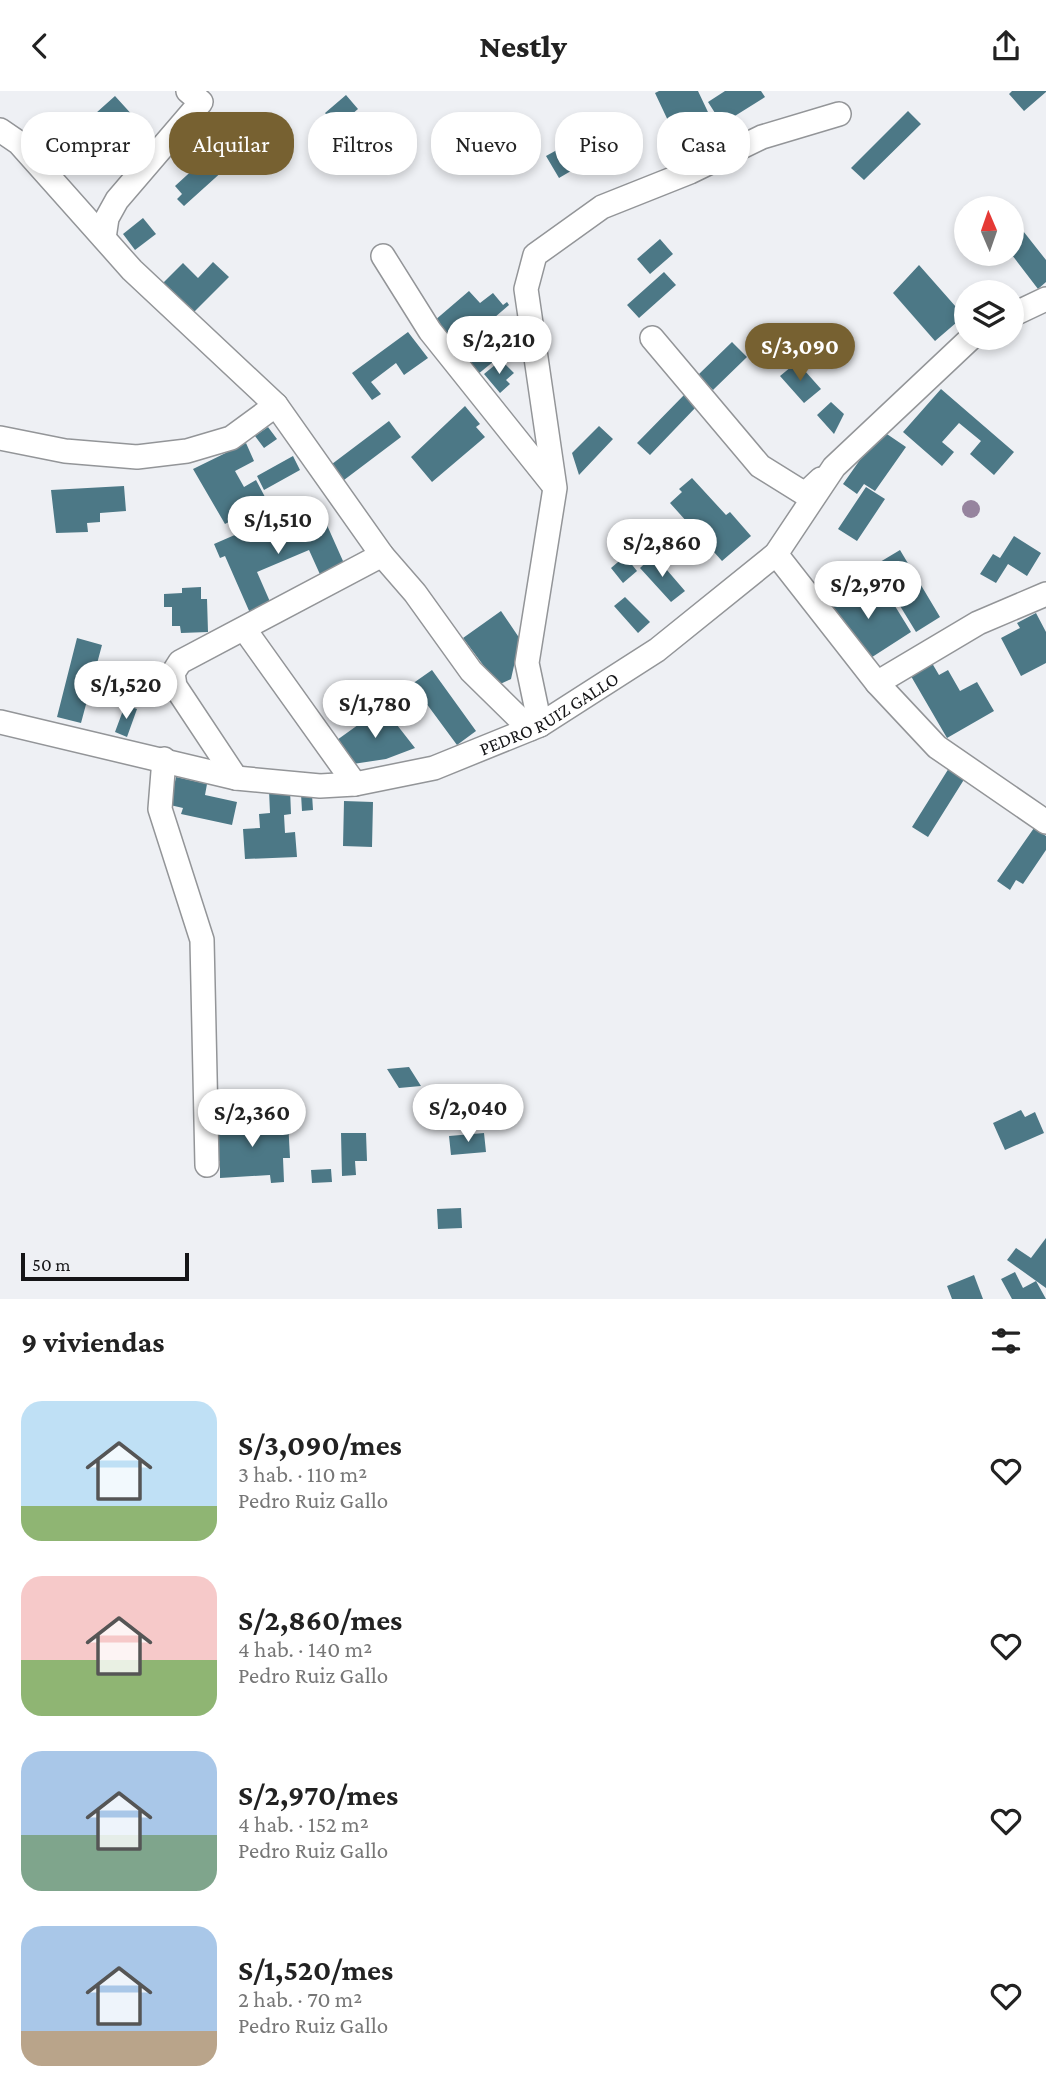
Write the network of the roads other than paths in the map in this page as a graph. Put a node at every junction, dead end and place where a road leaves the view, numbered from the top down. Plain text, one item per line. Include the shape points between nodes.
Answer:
1 (188, 91) edge
2 (839, 114) dead end
3 (0, 130) edge
4 (104, 238) junction
5 (383, 256) dead end
6 (1046, 299) edge
7 (1024, 309) edge
8 (652, 338) dead end
9 (958, 350) edge
10 (276, 405) junction
11 (0, 438) edge
12 (834, 467) junction
13 (555, 488) junction
14 (776, 554) junction
15 (382, 555) junction
16 (1046, 594) edge
17 (245, 630) junction
18 (877, 683) junction
19 (0, 722) edge
20 (535, 727) junction
21 (164, 759) junction
22 (236, 778) junction
23 (355, 784) junction
24 (1046, 822) edge
25 (207, 1165) dead end

1 - 4 street via 201,102 117,200 107,218
2 - 13 street via 762,137 602,207 536,255 526,289
3 - 4 street via 19,143
4 - 10 street
5 - 13 street via 430,331
6 - 7 street
8 - 12 street via 760,466 805,494
9 - 12 street, PEDRO RUIZ GALLO
10 - 11 street via 231,438 137,457 65,451
10 - 15 street
12 - 14 street, PEDRO RUIZ GALLO
13 - 20 street via 527,663
14 - 18 street
14 - 20 street, PEDRO RUIZ GALLO via 657,650
15 - 17 street
15 - 20 street via 471,671
16 - 18 street via 978,623
17 - 22 street via 180,662 173,673 176,686
17 - 23 street
18 - 24 street via 937,747
19 - 21 street, PEDRO RUIZ GALLO
20 - 23 street, PEDRO RUIZ GALLO via 434,768
21 - 22 street, PEDRO RUIZ GALLO
21 - 25 street via 160,809 202,940
22 - 23 street, PEDRO RUIZ GALLO via 320,786

